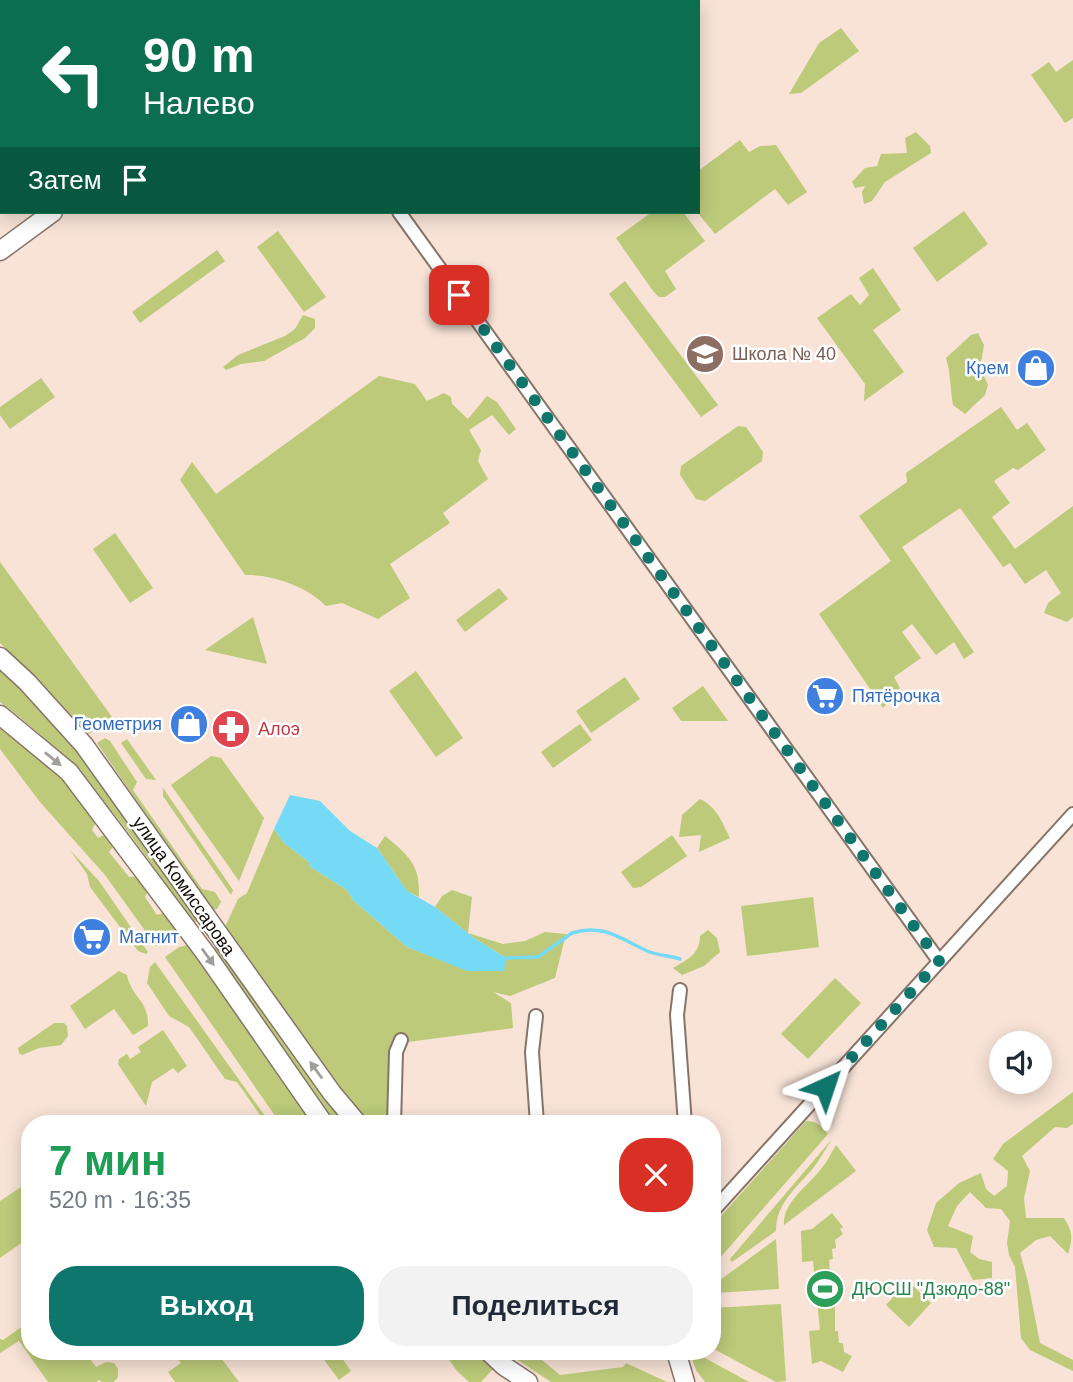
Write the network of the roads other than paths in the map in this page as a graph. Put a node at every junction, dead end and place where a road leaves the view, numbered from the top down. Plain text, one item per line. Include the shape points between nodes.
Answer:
1 (50, 214) edge
2 (400, 214) edge
3 (0, 251) edge
4 (0, 657) edge
5 (0, 715) edge
6 (1073, 814) edge
7 (939, 961) junction
8 (680, 990) dead end
9 (536, 1016) dead end
10 (401, 1040) dead end
11 (318, 1115) edge
12 (351, 1115) edge
13 (394, 1115) edge
14 (536, 1115) edge
15 (684, 1115) edge
16 (721, 1202) edge
17 (498, 1360) edge
18 (678, 1360) edge
19 (680, 1360) edge
20 (528, 1382) edge
21 (685, 1382) edge
22 (695, 1382) edge

1 - 3 main road
2 - 7 street
12 -> 4 main road, улица Комиссарова via 84,745
5 -> 11 main road, улица Комиссарова via 69,772 206,954
6 - 7 street
7 - 16 street
8 - 15 street via 677,1015
9 - 14 street via 532,1052
10 - 13 street via 396,1052
17 - 20 main road
18 - 21 main road
19 - 22 main road

